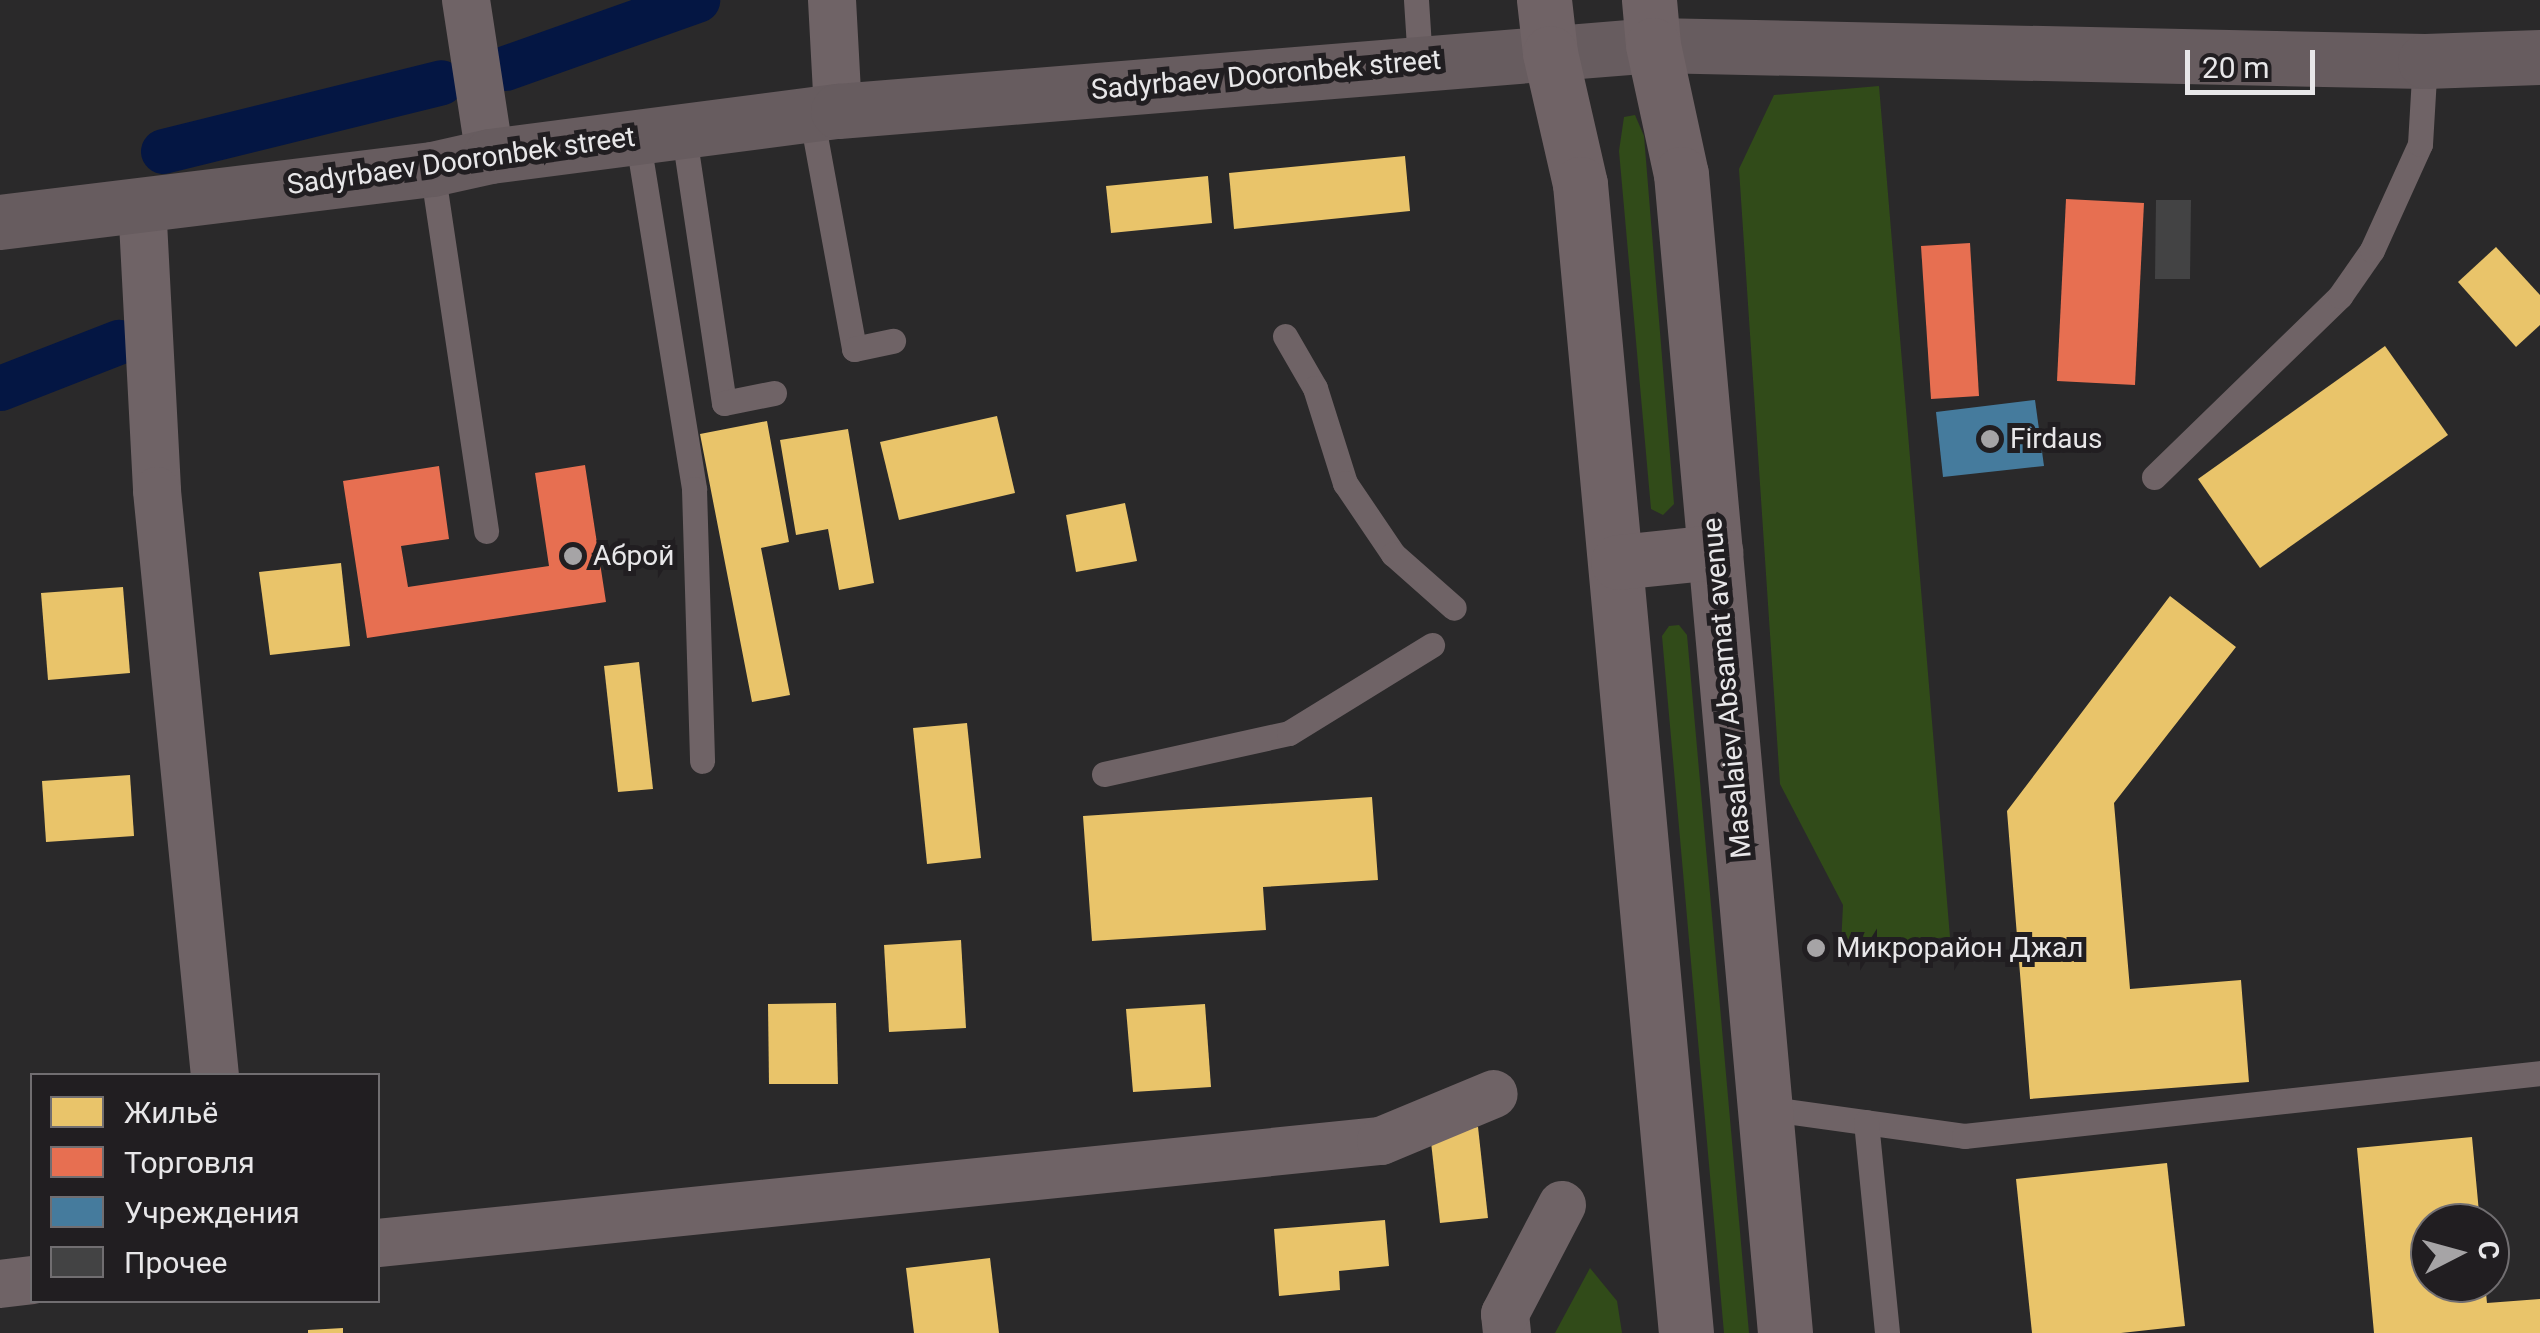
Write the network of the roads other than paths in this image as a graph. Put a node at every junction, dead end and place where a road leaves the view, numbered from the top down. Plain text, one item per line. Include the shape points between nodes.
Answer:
1 (466, 0) edge
2 (832, 0) edge
3 (1416, 0) edge
4 (1651, 22) edge
5 (1547, 26) edge
6 (2540, 57) edge
7 (2425, 61) junction
8 (1420, 62) junction
9 (824, 112) junction
10 (660, 133) junction
11 (490, 156) junction
12 (432, 169) junction
13 (142, 203) junction
14 (0, 222) edge
15 (1285, 336) dead end
16 (893, 341) dead end
17 (774, 393) dead end
18 (2154, 477) dead end
19 (486, 532) dead end
20 (1715, 552) junction
21 (1618, 562) junction
22 (1454, 608) dead end
23 (1432, 645) dead end
24 (702, 761) dead end
25 (1104, 774) dead end
26 (216, 1073) edge
27 (2540, 1073) edge
28 (1494, 1094) dead end
29 (1765, 1108) junction
30 (1866, 1122) junction
31 (1562, 1205) dead end
32 (380, 1243) edge
33 (30, 1280) edge
34 (0, 1284) edge
35 (1506, 1333) edge
36 (1686, 1333) edge
37 (1785, 1333) edge
38 (1888, 1333) edge

1 - 11 street
2 - 9 street
3 - 8 lane
4 - 5 main road, Sadyrbaev Dooronbek street
4 - 7 main road, Sadyrbaev Dooronbek street
4 - 20 main road, Masalaiev Absamat avenue via 1681,174
5 - 8 main road, Sadyrbaev Dooronbek street
5 - 21 main road via 1580,184
6 - 7 main road, Sadyrbaev Dooronbek street
7 - 18 lane via 2420,144 2372,250 2340,296
8 - 9 main road, Sadyrbaev Dooronbek street
9 - 10 main road, Sadyrbaev Dooronbek street
9 - 16 lane via 854,349
10 - 11 main road, Sadyrbaev Dooronbek street
10 - 17 lane via 724,402
10 - 24 lane via 694,489
11 - 12 main road, Sadyrbaev Dooronbek street
12 - 13 main road, Sadyrbaev Dooronbek street
12 - 19 lane
13 - 14 main road, Sadyrbaev Dooronbek street
13 - 26 street via 157,491
15 - 22 lane via 1315,388 1344,483 1393,554
20 - 21 main road
20 - 29 main road, Masalaiev Absamat avenue
21 - 36 main road
23 - 25 lane via 1289,733
27 - 30 lane via 1964,1136
28 - 32 street via 1380,1141
29 - 30 lane
29 - 37 main road, Masalaiev Absamat avenue
30 - 38 lane
31 - 35 street via 1505,1314
33 - 34 street

